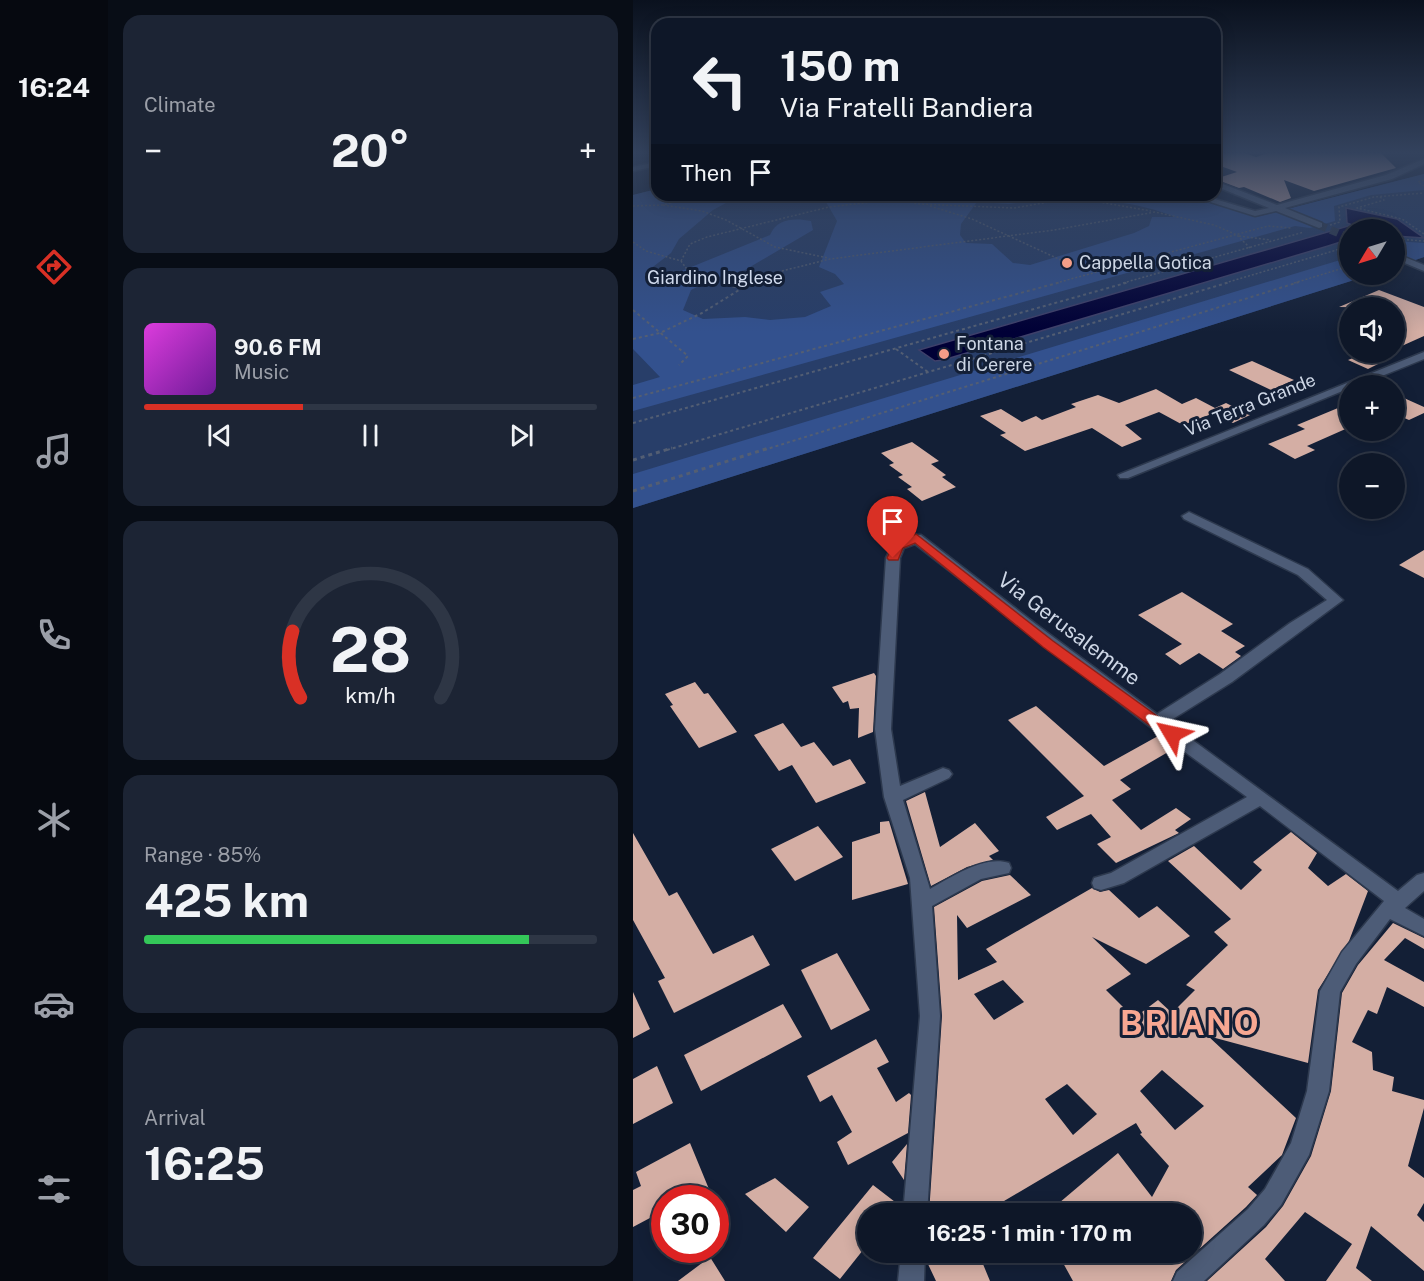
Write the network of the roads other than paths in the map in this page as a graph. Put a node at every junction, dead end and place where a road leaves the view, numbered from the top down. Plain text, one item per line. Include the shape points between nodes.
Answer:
1 (1248, 212) edge
2 (1262, 212) edge
3 (1288, 212) edge
4 (1319, 225) tunnel mouth
5 (1405, 260) edge
6 (1424, 268) edge
7 (1424, 355) edge
8 (1124, 475) dead end
9 (1189, 516) dead end
10 (1155, 722) junction
11 (943, 774) dead end
12 (893, 797) junction
13 (1260, 798) junction
14 (1002, 868) dead end
15 (1424, 880) edge
16 (1101, 882) dead end
17 (922, 902) junction
18 (1392, 905) junction
19 (1424, 928) edge
20 (916, 1203) edge
21 (912, 1263) edge
22 (910, 1281) edge
23 (1186, 1281) edge

1 - 2 street
3 - 4 street
5 - 6 street
7 - 8 street, Via Terra Grande
9 - 10 street via 1303,572 1336,600 1226,678
10 - 12 street, Via Gerusalemme via 1048,644 916,538 898,546 893,558 883,729
10 - 13 street, Via Gerusalemme
11 - 12 street
12 - 17 street
13 - 16 street via 1117,878
13 - 18 street, Via Gerusalemme via 1359,870
14 - 17 street via 977,873
15 - 18 street
17 - 20 street via 930,1016
18 - 19 street, Via Gerusalemme
18 - 23 street via 1349,958 1330,991 1318,1091 1301,1147 1273,1197 1256,1217
21 - 22 street

